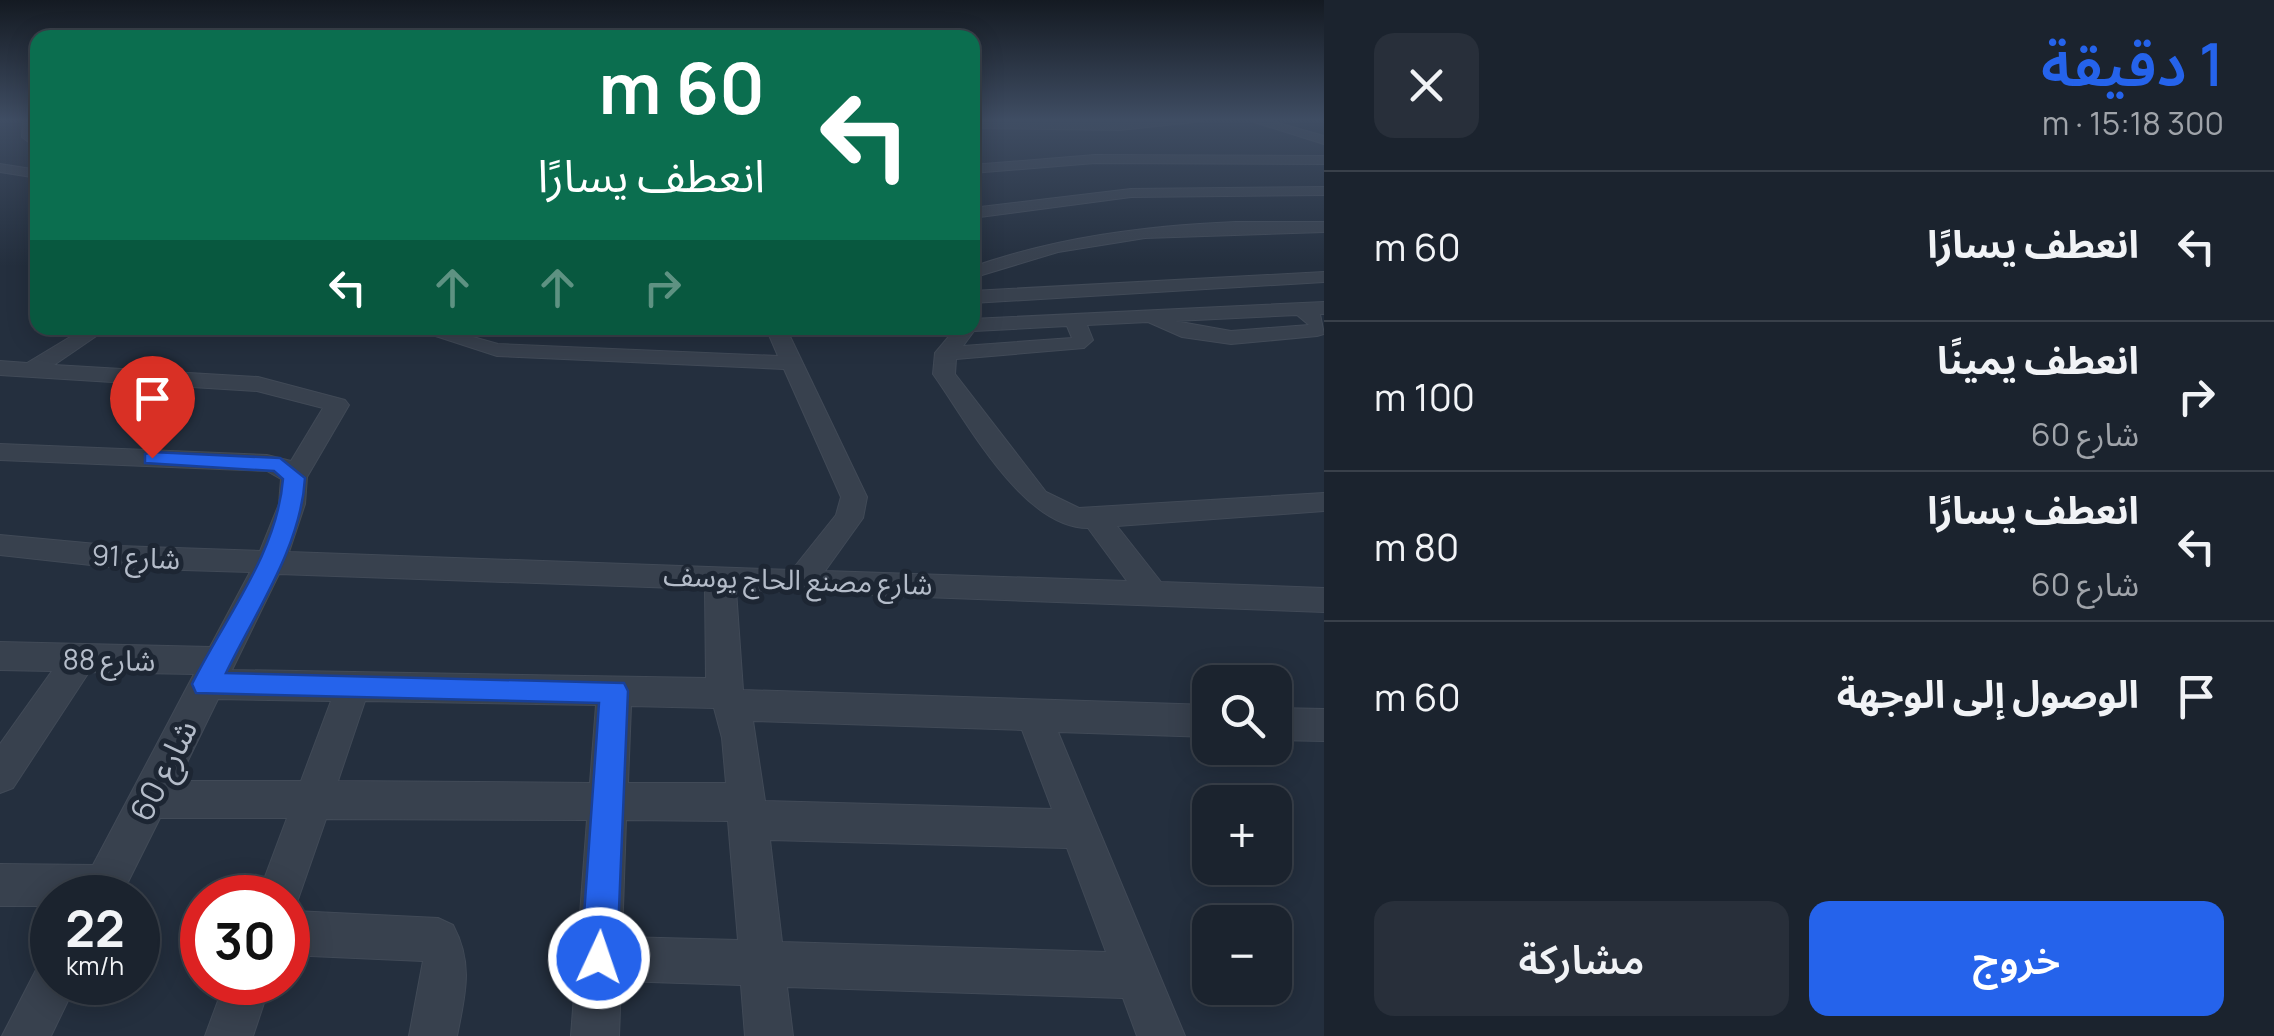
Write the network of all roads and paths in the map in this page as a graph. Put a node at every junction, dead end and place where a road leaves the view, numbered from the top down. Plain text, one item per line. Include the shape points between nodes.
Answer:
1 (1015, 169) edge
2 (1232, 178) dead end
3 (1250, 190) junction
4 (1324, 191) edge
5 (1069, 199) junction
6 (980, 207) edge
7 (1197, 216) dead end
8 (1316, 227) edge
9 (1217, 229) junction
10 (997, 242) dead end
11 (1021, 256) junction
12 (980, 270) edge
13 (1324, 278) edge
14 (980, 297) edge
15 (1313, 308) edge
16 (1074, 319) junction
17 (980, 325) edge
18 (87, 335) edge
19 (446, 335) edge
20 (780, 335) edge
21 (962, 335) edge
22 (946, 353) junction
23 (794, 364) junction
24 (0, 368) edge
25 (33, 369) junction
26 (0, 452) edge
27 (0, 467) edge
28 (294, 478) junction
29 (1324, 502) edge
30 (1096, 518) junction
31 (0, 545) edge
32 (272, 560) junction
33 (720, 576) junction
34 (802, 580) junction
35 (1152, 593) junction
36 (1324, 600) edge
37 (0, 656) edge
38 (80, 658) junction
39 (212, 673) junction
40 (354, 686) junction
41 (614, 691) junction
42 (729, 699) junction
43 (1032, 714) junction
44 (1192, 720) edge
45 (1292, 725) edge
46 (1324, 726) edge
47 (0, 776) edge
48 (148, 799) junction
49 (313, 800) junction
50 (608, 802) junction
51 (747, 811) junction
52 (1079, 829) junction
53 (110, 875) edge
54 (286, 875) edge
55 (0, 884) edge
56 (30, 886) edge
57 (310, 934) edge
58 (599, 958) junction
59 (762, 963) junction
60 (1138, 976) junction
61 (42, 1005) edge
62 (240, 1005) edge
63 (26, 1036) edge
64 (229, 1036) edge
65 (433, 1036) edge
66 (595, 1036) edge
67 (769, 1036) edge
68 (1162, 1036) edge

1 - 5 street
2 - 3 street
3 - 4 street
3 - 5 street
3 - 8 street
5 - 6 street
7 - 9 street
8 - 9 street
9 - 11 street via 1107,238
10 - 11 street
11 - 12 street
13 - 14 street
15 - 16 street via 1317,330 1197,337 1151,316
16 - 17 street
16 - 22 street via 1083,340 1077,344
18 - 25 street
19 - 23 street via 498,350
20 - 23 street
21 - 22 street
22 - 30 street via 944,374 1037,498 1054,510
23 - 34 street via 854,497 854,508
24 - 25 street
25 - 28 street via 258,384 333,401 338,408
26 - 28 street via 267,463
27 - 28 street
28 - 32 street, شارع 60
29 - 30 street
30 - 35 street
31 - 32 street, شارع 91
32 - 33 street, شارع مصنع الحاج يوسف
32 - 39 street, شارع 60
33 - 34 street, شارع مصنع الحاج يوسف
33 - 42 street
34 - 35 street, شارع مصنع الحاج يوسف
35 - 36 street, شارع مصنع الحاج يوسف
37 - 38 street, شارع 88
38 - 39 street, شارع 88
38 - 47 street
39 - 40 street, شارع 88
39 - 48 street, شارع 60
40 - 41 street, شارع 88
40 - 49 street
41 - 42 street, شارع 88
41 - 50 street
42 - 43 street, شارع 88
42 - 51 street
43 - 44 street, شارع 88
43 - 52 street
45 - 46 street
48 - 49 street
48 - 53 street, شارع 60
49 - 50 street
49 - 54 street
50 - 51 street
50 - 58 street
51 - 52 street
51 - 59 street
52 - 60 street
55 - 56 street
57 - 65 street via 438,940 446,968
58 - 59 street
58 - 66 street
59 - 60 street
59 - 67 street
60 - 68 street
61 - 63 street
62 - 64 street

